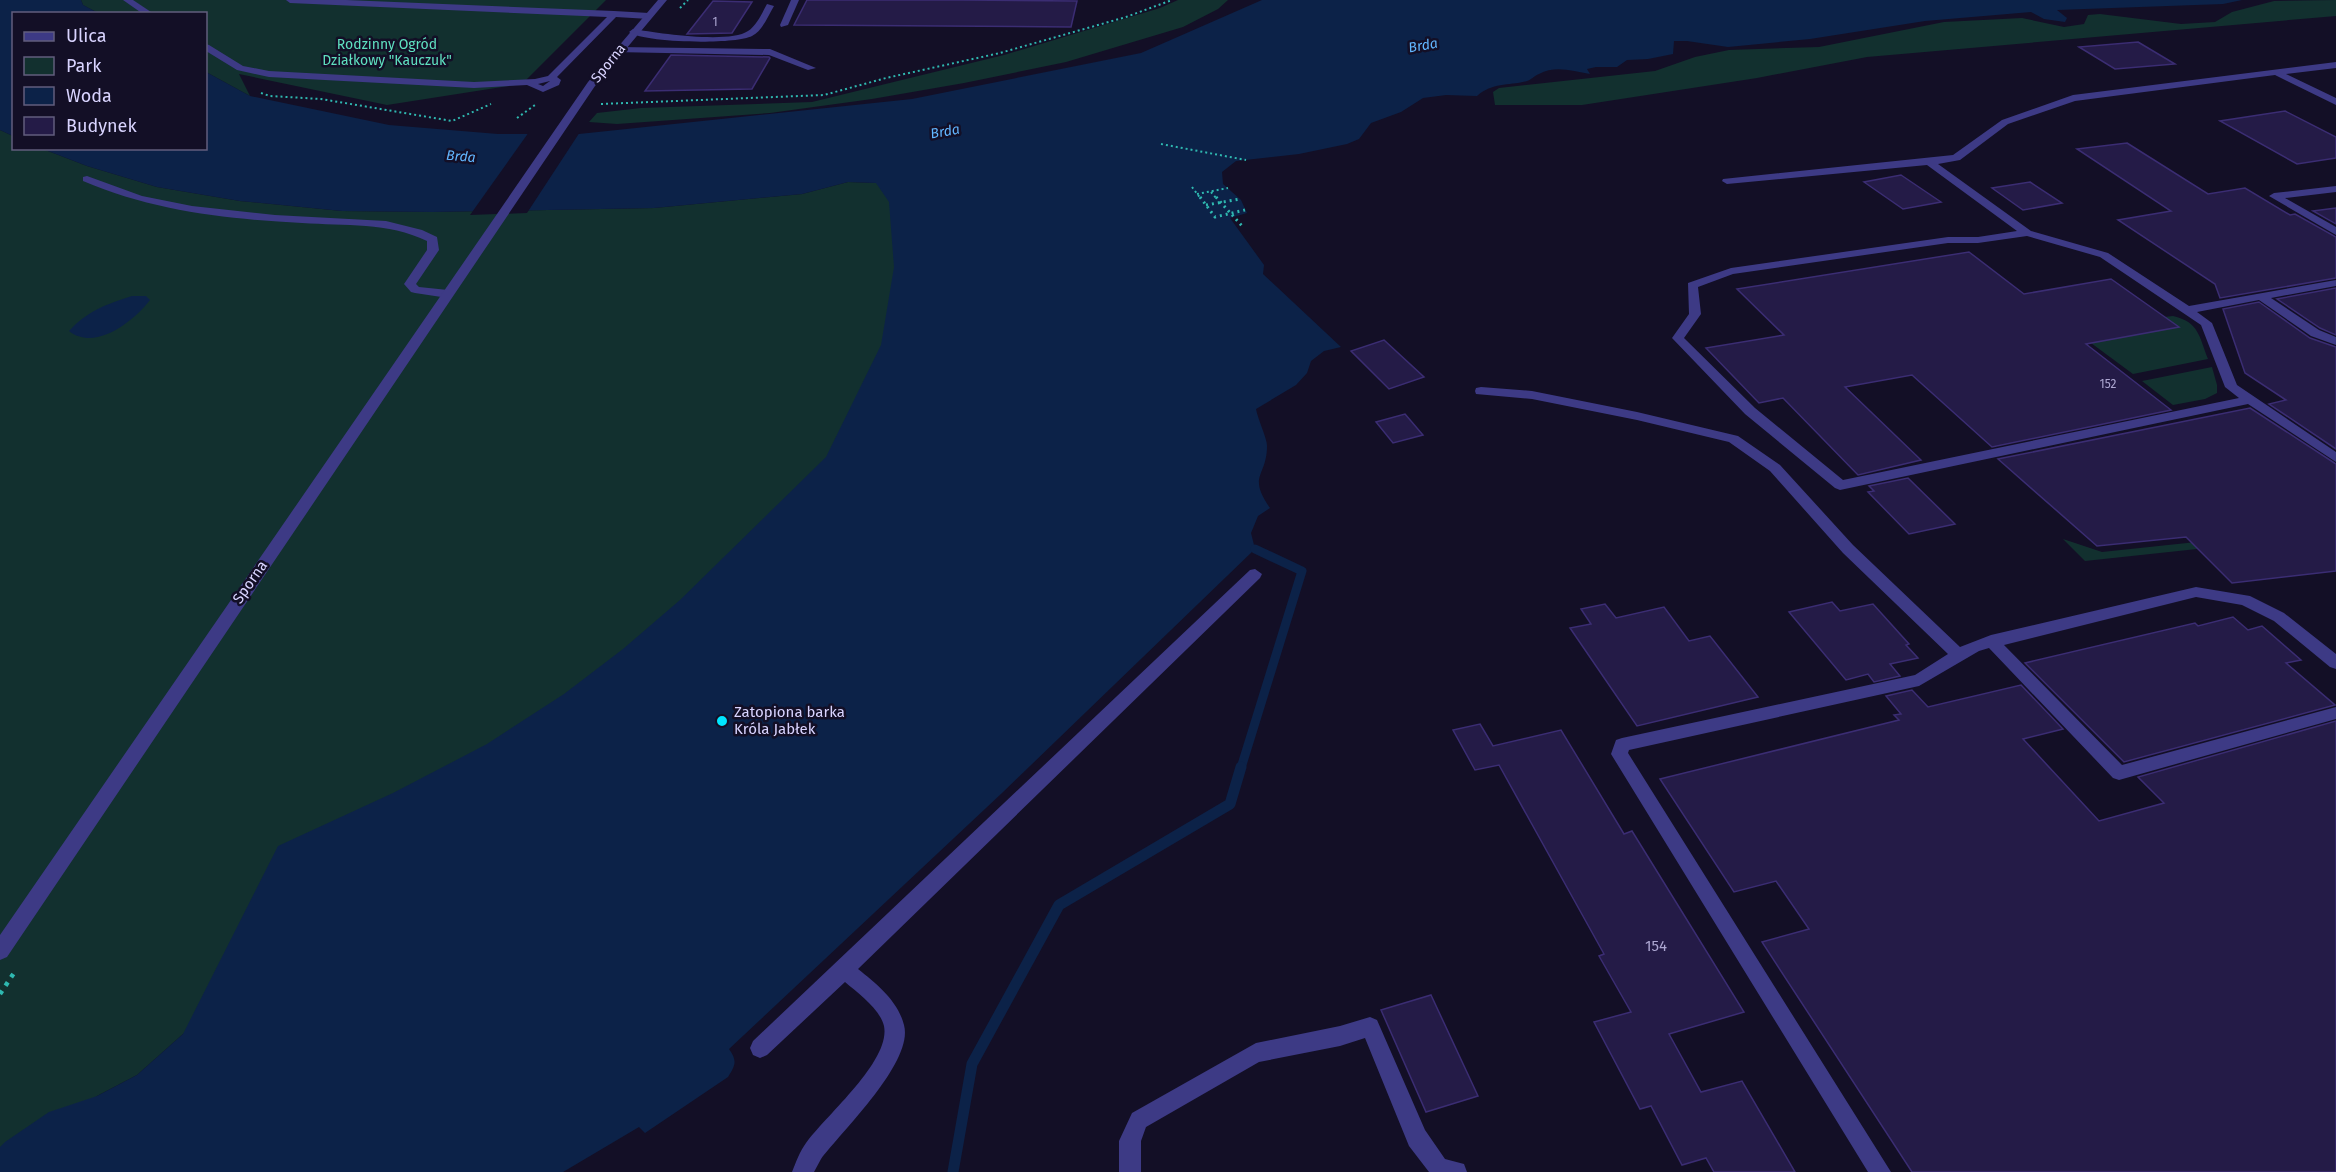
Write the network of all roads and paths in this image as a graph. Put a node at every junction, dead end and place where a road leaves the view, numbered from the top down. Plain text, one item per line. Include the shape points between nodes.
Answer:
1 (128, 0) edge
2 (290, 0) edge
3 (663, 0) edge
4 (795, 0) edge
5 (1172, 0) edge
6 (770, 6) dead end
7 (147, 12) edge
8 (614, 14) junction
9 (649, 16) junction
10 (784, 25) dead end
11 (633, 32) junction
12 (207, 49) edge
13 (618, 50) junction
14 (2336, 65) edge
15 (811, 68) dead end
16 (2276, 72) junction
17 (260, 93) dead end
18 (2336, 102) edge
19 (492, 103) dead end
20 (592, 105) dead end
21 (1161, 144) dead end
22 (1246, 160) dead end
23 (1929, 162) junction
24 (87, 179) dead end
25 (1727, 181) dead end
26 (1192, 187) dead end
27 (1228, 188) dead end
28 (2336, 189) edge
29 (1211, 192) junction
30 (1197, 194) junction
31 (1240, 199) dead end
32 (1221, 203) junction
33 (1206, 206) junction
34 (1245, 210) dead end
35 (1231, 214) junction
36 (1242, 226) dead end
37 (2336, 232) edge
38 (2027, 233) junction
39 (2336, 283) edge
40 (448, 294) junction
41 (2260, 296) junction
42 (2187, 310) junction
43 (2336, 341) edge
44 (1481, 391) dead end
45 (2249, 400) junction
46 (2336, 458) edge
47 (1255, 574) dead end
48 (1991, 641) junction
49 (1959, 655) junction
50 (2336, 663) edge
51 (2336, 713) edge
52 (0, 951) edge
53 (844, 970) junction
54 (760, 1048) dead end
55 (803, 1172) edge
56 (1130, 1172) edge
57 (1456, 1172) edge
58 (1880, 1172) edge

1 - 7 street
2 - 8 street
3 - 9 street, Sporna
4 - 10 street
5 - 20 path via 993,55 824,95
6 - 11 street via 752,32 741,38
8 - 9 street
8 - 12 street via 551,78 556,83 551,87 535,88 535,82 474,86 270,74 240,68
9 - 11 street, Sporna
11 - 13 street, Sporna
13 - 15 street via 770,52
13 - 40 street, Sporna via 500,214
14 - 16 street
16 - 18 street
16 - 23 street via 2073,98 2005,122 1956,158
17 - 19 path via 452,121
21 - 22 path
23 - 25 street
23 - 38 street
24 - 40 street via 119,193 182,208 363,222 416,232 433,239 434,244 410,284 415,290
26 - 30 path
27 - 29 path
28 - 37 street via 2274,196
29 - 30 path
29 - 32 path
30 - 33 path
31 - 32 path
32 - 33 path
32 - 35 path
33 - 35 path via 1215,218
34 - 35 path
35 - 36 path
38 - 42 street via 2104,255
38 - 45 street via 1948,240 1731,272 1692,285 1695,314 1678,338 1750,411 1840,485
39 - 41 street
40 - 52 street, Sporna
41 - 42 street
41 - 43 street via 2315,333
42 - 45 street via 2206,322 2231,387
44 - 49 street via 1532,395 1732,439 1775,468 1848,549
45 - 46 street
47 - 53 street
48 - 49 street
48 - 50 street via 2196,592 2245,600 2279,617
48 - 51 street via 2119,773
49 - 58 street via 1919,680 1622,746 1619,754
53 - 54 street
53 - 55 street via 865,985 891,1016 895,1034 879,1069 812,1153
56 - 57 street via 1130,1141 1139,1120 1256,1053 1370,1027 1417,1138 1439,1168

